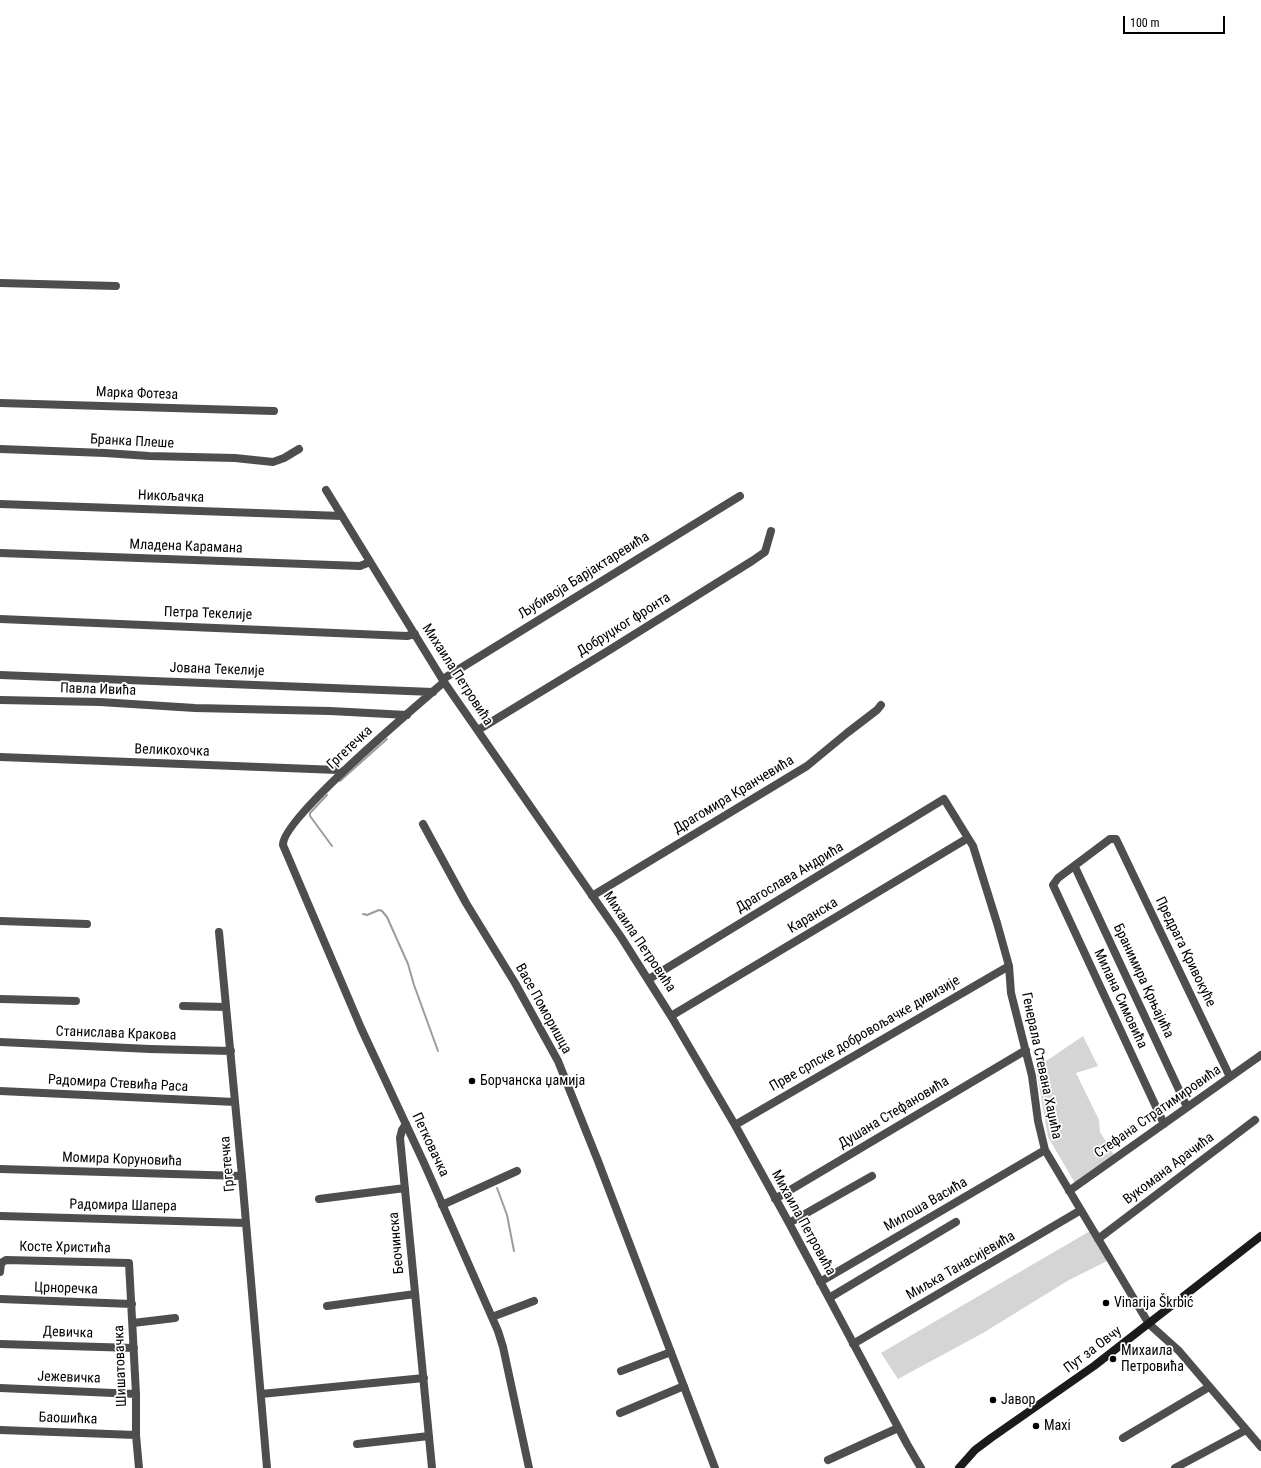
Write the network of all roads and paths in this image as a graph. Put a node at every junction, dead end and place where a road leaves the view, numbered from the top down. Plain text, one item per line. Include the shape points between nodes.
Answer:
1 (0, 283) edge
2 (116, 286) dead end
3 (0, 403) edge
4 (274, 411) dead end
5 (0, 449) edge
6 (299, 449) dead end
7 (326, 490) dead end
8 (740, 496) dead end
9 (0, 504) edge
10 (342, 516) junction
11 (771, 531) dead end
12 (0, 553) edge
13 (370, 562) junction
14 (0, 619) edge
15 (415, 634) junction
16 (0, 674) edge
17 (444, 680) junction
18 (433, 692) junction
19 (0, 700) edge
20 (881, 705) dead end
21 (406, 715) junction
22 (478, 730) junction
23 (0, 757) edge
24 (342, 772) junction
25 (944, 799) joint
26 (423, 824) dead end
27 (968, 838) junction
28 (283, 842) joint
29 (1075, 866) junction
30 (592, 896) junction
31 (0, 921) edge
32 (87, 924) dead end
33 (219, 932) dead end
34 (1009, 966) junction
35 (649, 979) junction
36 (0, 999) edge
37 (76, 1001) dead end
38 (183, 1006) dead end
39 (226, 1007) junction
40 (672, 1016) junction
41 (0, 1042) edge
42 (1026, 1050) junction
43 (231, 1051) junction
44 (1261, 1055) edge
45 (1230, 1077) junction
46 (0, 1091) edge
47 (235, 1102) junction
48 (1187, 1107) junction
49 (1255, 1120) dead end
50 (406, 1124) junction
51 (1164, 1124) junction
52 (735, 1125) junction
53 (1045, 1150) junction
54 (0, 1169) edge
55 (517, 1171) dead end
56 (242, 1176) junction
57 (872, 1176) dead end
58 (405, 1188) junction
59 (1069, 1191) junction
60 (319, 1199) dead end
61 (775, 1199) junction
62 (442, 1205) junction
63 (1081, 1210) junction
64 (0, 1216) edge
65 (956, 1222) dead end
66 (246, 1223) junction
67 (789, 1223) junction
68 (1261, 1236) edge
69 (1098, 1239) junction
70 (0, 1263) edge
71 (129, 1263) joint
72 (0, 1272) edge
73 (820, 1282) junction
74 (415, 1294) junction
75 (829, 1298) junction
76 (0, 1299) edge
77 (534, 1301) dead end
78 (132, 1304) junction
79 (327, 1306) dead end
80 (492, 1317) junction
81 (175, 1318) dead end
82 (133, 1323) junction
83 (1149, 1324) junction
84 (0, 1344) edge
85 (853, 1344) junction
86 (134, 1348) junction
87 (671, 1352) junction
88 (621, 1371) dead end
89 (424, 1378) junction
90 (684, 1386) junction
91 (1209, 1386) junction
92 (0, 1388) edge
93 (136, 1394) junction
94 (261, 1394) junction
95 (620, 1413) dead end
96 (898, 1428) junction
97 (0, 1430) edge
98 (1246, 1430) junction
99 (136, 1435) junction
100 (429, 1436) junction
101 (1123, 1438) dead end
102 (357, 1444) dead end
103 (1261, 1447) edge
104 (828, 1460) dead end
105 (139, 1468) edge
106 (267, 1468) edge
107 (432, 1468) edge
108 (529, 1468) edge
109 (715, 1468) edge
110 (921, 1468) edge
111 (959, 1468) edge
112 (1176, 1468) edge

1 - 2 street
3 - 4 street, Марка Фотеза
5 - 6 street, Бранка Плеше via 273,462
7 - 10 street, Михаила Петровића
8 - 17 street, Љубивоја Барјактаревића
9 - 10 street, Никољачка
10 - 13 street, Михаила Петровића
11 - 22 street, Добруџког фронта via 765,552 752,561
12 - 13 street, Младена Карамана via 360,566
13 - 15 street, Михаила Петровића
14 - 15 street, Петра Текелије via 407,636
15 - 17 street, Михаила Петровића
16 - 18 street, Јована Текелије
17 - 18 street, Гргетечка
17 - 22 street, Михаила Петровића
18 - 21 street, Гргетечка
19 - 21 street, Павла Ивића
20 - 30 street, Драгомира Кранчевића via 807,766
21 - 24 street, Гргетечка
22 - 30 street, Михаила Петровића
23 - 24 street, Великохочка
24 - 28 street, Гргетечка via 293,825
25 - 27 street, Генерала Стевана Хаџића
25 - 35 street, Драгослава Андрића
26 - 87 street, Васе Поморишца via 558,1061
27 - 34 street, Генерала Стевана Хаџића via 976,852
27 - 40 street, Каранска
28 - 50 street, Петковачка via 339,978
29 - 45 street, Предрага Кривокуће via 1110,839 1116,839
29 - 48 street, Бранимира Крњајића
29 - 51 street, Милана Симовића via 1058,878 1053,885
30 - 35 street, Михаила Петровића
31 - 32 street
33 - 39 street, Гргетечка
34 - 42 street, Генерала Стевана Хаџића via 1011,993
34 - 52 street, Прве српске добровољачке дивизије
35 - 40 street, Михаила Петровића
36 - 37 street
38 - 39 street
39 - 43 street, Гргетечка
40 - 52 street, Михаила Петровића
41 - 43 street, Станислава Кракова
42 - 53 street, Генерала Стевана Хаџића
42 - 61 street, Душана Стефановића
43 - 47 street, Гргетечка
44 - 45 street, Стефана Стратимировића
45 - 48 street, Стефана Стратимировића
46 - 47 street, Радомира Стевића Раса
47 - 56 street, Гргетечка
48 - 51 street, Стефана Стратимировића
49 - 69 street, Вукомана Арачића
50 - 58 street, Беочинска via 400,1138
50 - 62 street, Петковачка
51 - 59 street, Стефана Стратимировића
52 - 61 street, Михаила Петровића
53 - 59 street, Генерала Стевана Хаџића
53 - 73 street, Милоша Васића
54 - 56 street, Момира Коруновића
55 - 62 street
56 - 66 street, Гргетечка
57 - 67 street
58 - 60 street
58 - 74 street, Беочинска
59 - 63 street, Генерала Стевана Хаџића
61 - 67 street, Михаила Петровића
62 - 80 street, Петковачка
63 - 69 street, Генерала Стевана Хаџића
63 - 85 street, Миљка Танасијевића
64 - 66 street, Радомира Шапера
65 - 75 street
66 - 94 street, Гргетечка
67 - 73 street, Михаила Петровића
68 - 83 street, Пут за Овчу
69 - 83 street, Генерала Стевана Хаџића
70 - 71 street, Косте Христића via 6,1260
70 - 72 street
71 - 78 street, Шишатовачка
73 - 75 street, Михаила Петровића
74 - 79 street
74 - 89 street, Беочинска
75 - 85 street, Михаила Петровића
76 - 78 street, Црноречка
77 - 80 street
78 - 82 street, Шишатовачка
80 - 108 street, Петковачка via 503,1347
81 - 82 street
82 - 86 street, Шишатовачка
83 - 91 street, Генерала Стевана Хаџића via 1179,1351
83 - 111 street, Пут за Овчу via 975,1450
84 - 86 street, Девичка
85 - 96 street, Михаила Петровића
86 - 93 street, Шишатовачка
87 - 88 street
87 - 90 street, Васе Поморишца
89 - 94 street
89 - 100 street, Беочинска
90 - 95 street
90 - 109 street, Васе Поморишца
91 - 98 street, Генерала Стевана Хаџића
91 - 101 street
92 - 93 street, Јежевичка
93 - 99 street, Шишатовачка
94 - 106 street, Гргетечка
96 - 104 street
96 - 110 street, Михаила Петровића
97 - 99 street, Баошићка
98 - 103 street, Генерала Стевана Хаџића
98 - 112 street
99 - 105 street, Шишатовачка
100 - 102 street
100 - 107 street, Беочинска

